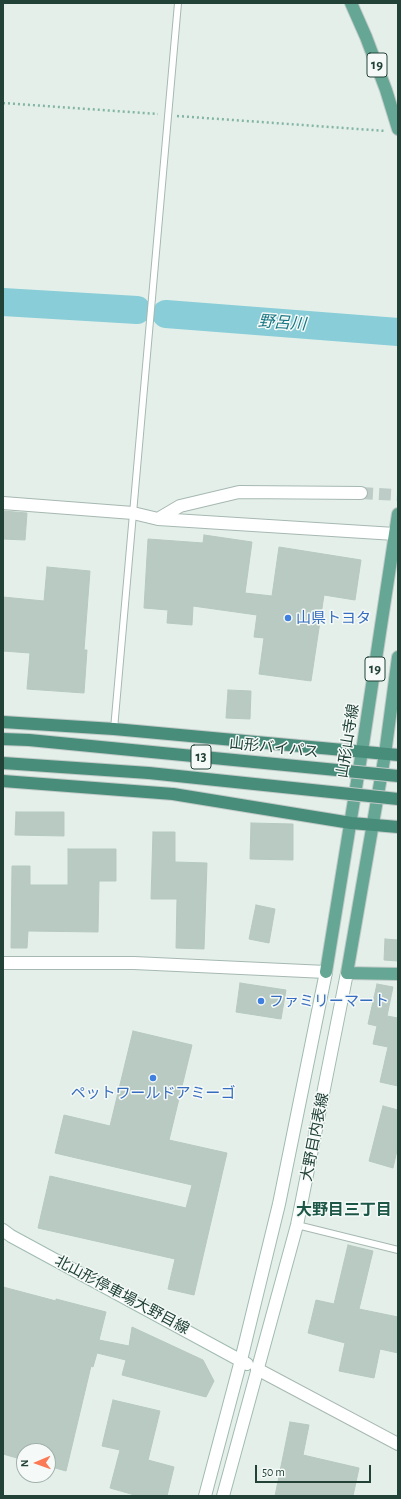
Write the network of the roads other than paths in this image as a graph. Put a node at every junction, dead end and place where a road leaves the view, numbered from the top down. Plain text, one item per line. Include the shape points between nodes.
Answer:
1 (178, 3) edge
2 (351, 3) edge
3 (394, 130) edge
4 (361, 493) tunnel mouth
5 (3, 503) edge
6 (133, 513) junction
7 (398, 514) edge
8 (158, 518) junction
9 (395, 534) junction
10 (398, 657) edge
11 (3, 722) edge
12 (114, 729) junction
13 (3, 739) edge
14 (362, 751) junction
15 (385, 754) junction
16 (398, 755) edge
17 (3, 763) edge
18 (398, 776) edge
19 (3, 781) edge
20 (398, 799) edge
21 (351, 823) junction
22 (373, 825) junction
23 (398, 827) edge
24 (3, 963) edge
25 (326, 972) junction
26 (347, 973) junction
27 (398, 974) edge
28 (297, 1225) junction
29 (3, 1230) edge
30 (398, 1250) edge
31 (241, 1360) junction
32 (257, 1369) junction
33 (398, 1444) edge
34 (205, 1496) edge
35 (223, 1496) edge

1 - 6 lane
2 - 3 main road, 19 via 386,90
4 - 8 main road via 239,492 180,506
5 - 6 main road
6 - 8 main road
6 - 12 lane
7 - 9 main road, 山形山寺線 / 19
8 - 9 main road
9 - 14 main road, 山形山寺線 / 19
10 - 15 main road, 19
11 - 12 highway
12 - 14 highway
13 - 18 highway, 山形バイパス / 13, bridge
14 - 15 highway
14 - 21 main road, 山形山寺線 / 19
15 - 16 highway
15 - 22 main road, 19
17 - 20 highway, 13, bridge via 150,773
19 - 21 highway via 174,794
21 - 22 highway
21 - 25 main road, 山形山寺線 / 19
22 - 23 highway
22 - 26 main road, 19
24 - 25 main road via 134,963
25 - 31 main road, 大野目内表線 via 279,1204
26 - 27 main road
26 - 28 main road, 大野目内表線
28 - 30 lane
28 - 32 main road, 大野目内表線
29 - 31 main road, 北山形停車場大野目線
31 - 32 main road, 北山形停車場大野目線
31 - 34 main road
32 - 33 main road, 北山形停車場大野目線
32 - 35 main road

